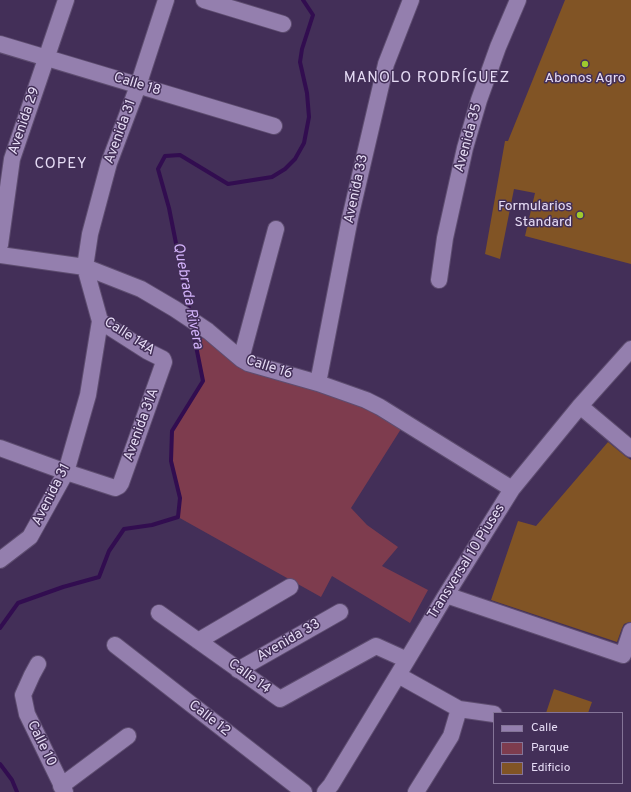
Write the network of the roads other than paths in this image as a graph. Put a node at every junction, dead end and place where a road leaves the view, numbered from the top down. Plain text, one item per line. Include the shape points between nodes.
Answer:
1 (66, 0) edge
2 (166, 0) edge
3 (204, 0) edge
4 (411, 0) edge
5 (518, 0) edge
6 (283, 24) dead end
7 (0, 44) edge
8 (47, 57) junction
9 (138, 86) junction
10 (274, 126) dead end
11 (276, 229) dead end
12 (0, 245) edge
13 (0, 255) edge
14 (85, 267) junction
15 (439, 280) dead end
16 (100, 321) junction
17 (631, 349) edge
18 (163, 359) joint
19 (241, 359) junction
20 (318, 383) junction
21 (580, 406) junction
22 (0, 448) edge
23 (631, 449) edge
24 (66, 472) junction
25 (512, 489) junction
26 (0, 560) edge
27 (290, 587) dead end
28 (446, 594) junction
29 (340, 612) dead end
30 (159, 613) dead end
31 (631, 631) edge
32 (198, 641) junction
33 (114, 646) dead end
34 (407, 660) junction
35 (38, 664) dead end
36 (238, 670) junction
37 (398, 675) junction
38 (459, 709) junction
39 (493, 714) edge
40 (128, 736) dead end
41 (63, 789) edge
42 (304, 792) edge
43 (326, 792) edge
44 (416, 792) edge

1 - 8 street, Avenida 29
2 - 9 street, Avenida 31
3 - 6 street
4 - 20 street, Avenida 33 via 386,64 350,218
5 - 15 street, Avenida 35 via 479,100 465,148 445,238
7 - 8 street, Calle 18
8 - 9 street, Calle 18
8 - 12 street, Avenida 29 via 12,158
9 - 10 street, Calle 18
9 - 14 street, Avenida 31 via 109,163 90,234
11 - 19 street
13 - 14 street, Calle 16
14 - 16 street, Calle 14A
14 - 19 street, Calle 16 via 141,289 175,309 208,331
16 - 18 street, Calle 14A
16 - 24 street, Avenida 31 via 88,395
17 - 21 street, Transversal 10 Piuses
18 - 24 street, Avenida 31A via 119,486 115,488
19 - 20 street, Calle 16 via 248,364
20 - 25 street, Calle 16 via 380,407
21 - 23 street
21 - 25 street, Transversal 10 Piuses
22 - 24 street
24 - 26 street, Avenida 31 via 30,537
25 - 28 street, Transversal 10 Piuses
27 - 32 street
28 - 31 street via 623,655
28 - 34 street, Transversal 10 Piuses
29 - 36 street, Avenida 33
30 - 32 street, Calle 14
32 - 36 street, Calle 14
33 - 42 street, Calle 12
34 - 36 street, Calle 14 via 376,646 280,699
34 - 37 street, Transversal 10 Piuses
35 - 41 street, Calle 10 via 23,695 27,714
37 - 38 street
37 - 43 street, Transversal 10 Piuses
38 - 39 street
38 - 44 street via 451,736
40 - 41 street

